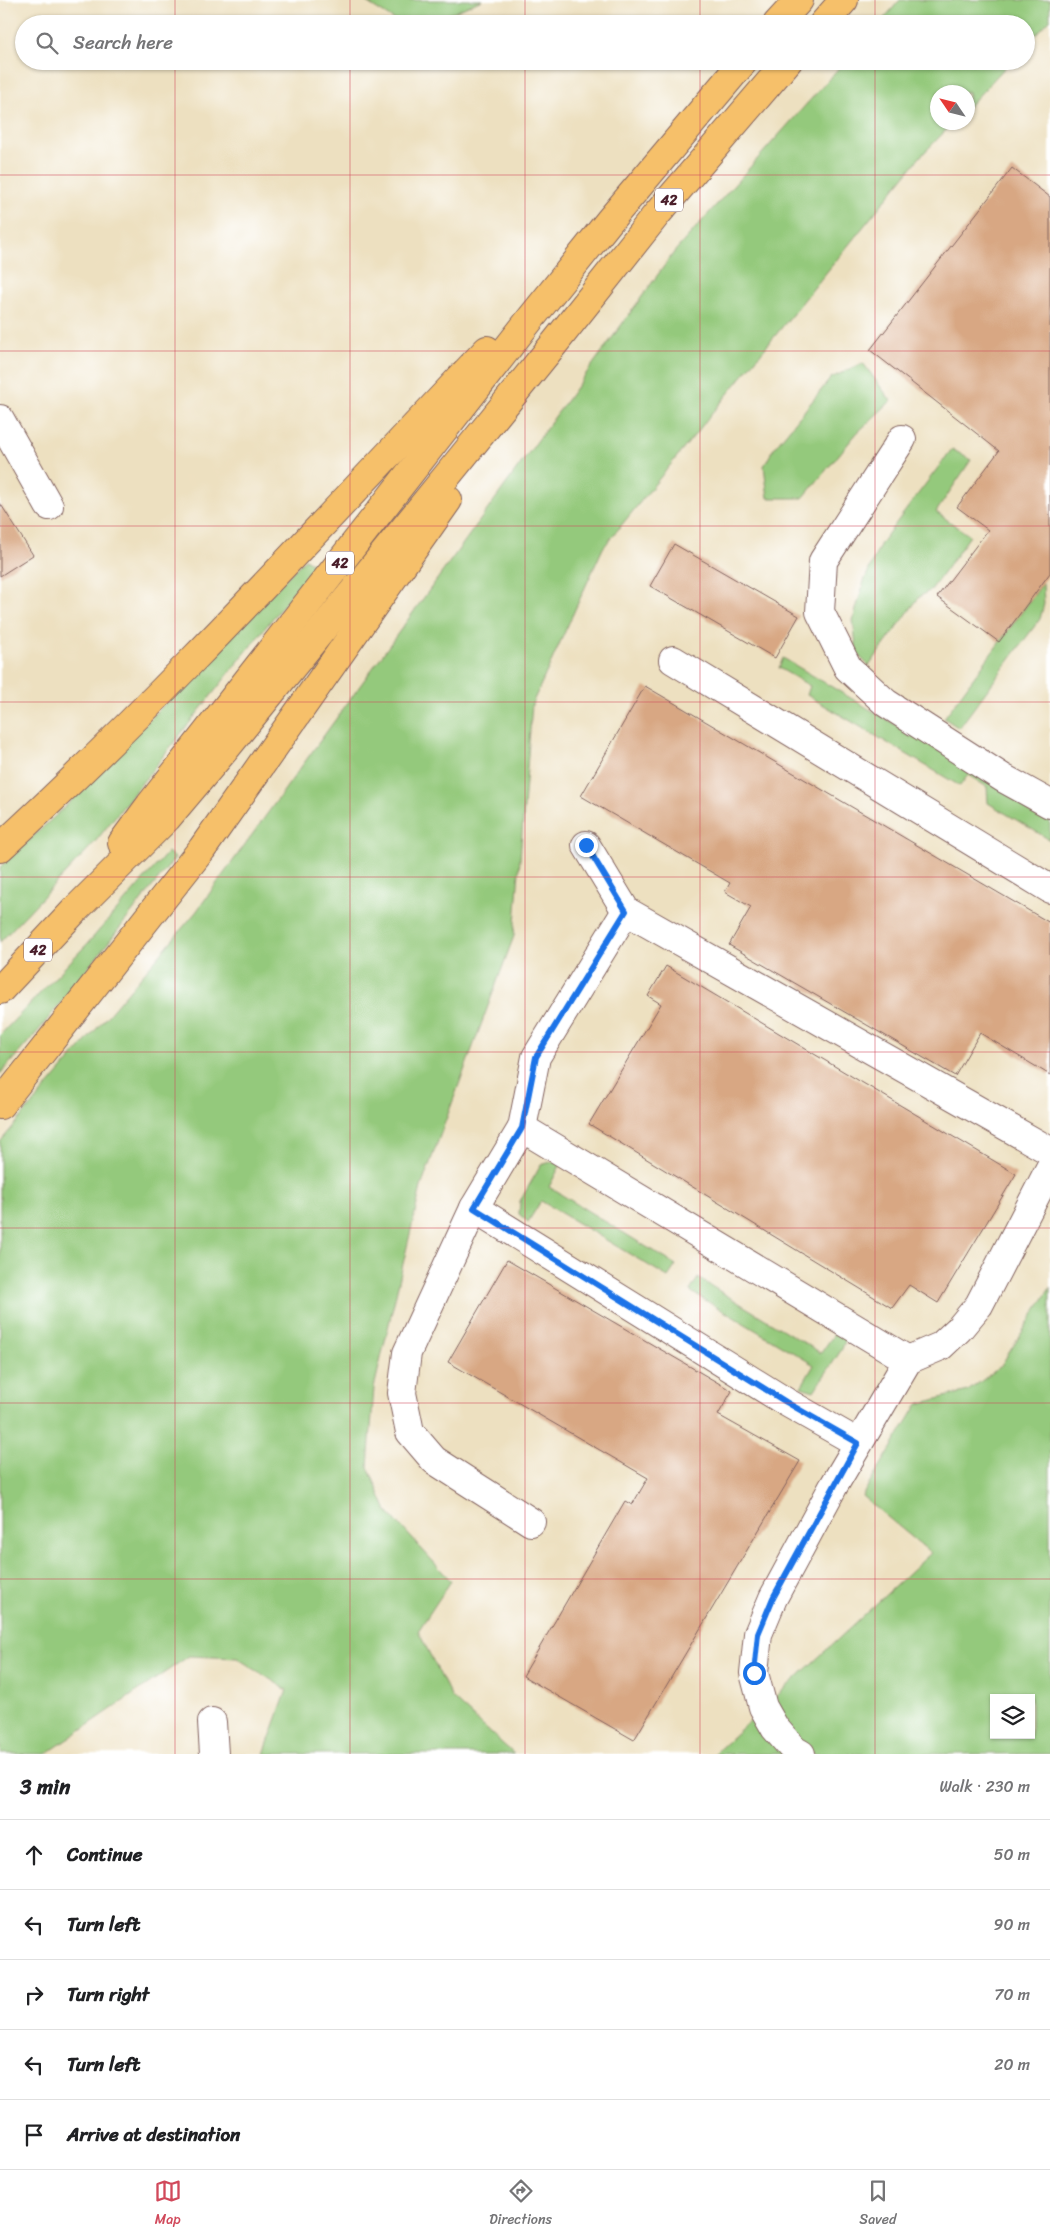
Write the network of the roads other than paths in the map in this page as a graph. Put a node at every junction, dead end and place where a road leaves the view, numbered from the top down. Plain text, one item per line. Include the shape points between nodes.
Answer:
1 (799, 0) edge
2 (844, 0) edge
3 (785, 15) edge
4 (831, 15) edge
5 (736, 70) edge
6 (780, 70) edge
7 (610, 220) junction
8 (554, 344) junction
9 (0, 419) edge
10 (902, 439) dead end
11 (49, 506) dead end
12 (673, 660) dead end
13 (1050, 804) edge
14 (586, 845) dead end
15 (0, 848) edge
16 (1050, 889) edge
17 (75, 910) junction
18 (626, 911) junction
19 (0, 990) edge
20 (0, 1105) edge
21 (522, 1128) junction
22 (1050, 1150) edge
23 (1050, 1168) edge
24 (474, 1208) junction
25 (908, 1360) junction
26 (858, 1443) junction
27 (531, 1522) dead end
28 (212, 1722) dead end
29 (214, 1754) edge
30 (800, 1754) edge

1 - 3 main road
2 - 4 main road
5 - 7 main road, 42
6 - 8 main road, 42 via 657,214
7 - 15 main road via 166,688
7 - 17 main road, 42 via 150,805
8 - 17 main road, 42 via 167,818
8 - 20 main road via 373,609 202,849
9 - 11 street
10 - 13 street via 822,561 820,612 848,668 886,703 1003,778
12 - 16 street
14 - 18 street
17 - 19 main road, 42
18 - 21 street via 536,1057
18 - 22 street
21 - 24 street
21 - 25 street
23 - 25 street via 980,1305 941,1346
24 - 26 street via 786,1402
24 - 27 street via 406,1353 402,1392 410,1432 434,1460
25 - 26 street
26 - 30 street via 773,1598 758,1634 754,1673 763,1706 774,1728
28 - 29 street

